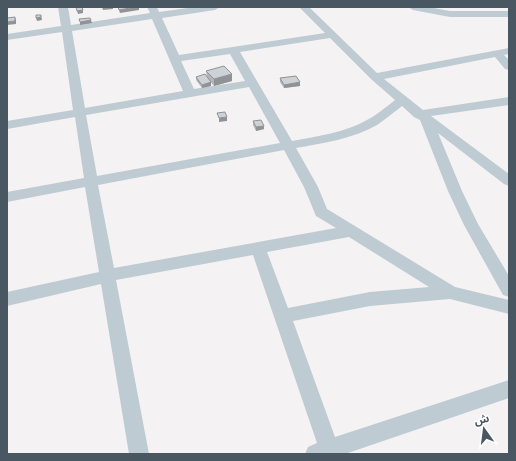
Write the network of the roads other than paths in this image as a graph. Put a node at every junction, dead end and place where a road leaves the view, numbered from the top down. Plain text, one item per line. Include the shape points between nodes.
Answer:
1 (63, 7) edge
2 (215, 7) edge
3 (304, 7) edge
4 (413, 7) edge
5 (153, 11) edge
6 (509, 14) edge
7 (65, 28) junction
8 (332, 36) junction
9 (7, 37) edge
10 (233, 50) junction
11 (509, 51) edge
12 (497, 53) junction
13 (175, 59) junction
14 (509, 67) edge
15 (375, 77) junction
16 (251, 83) junction
17 (190, 93) junction
18 (402, 100) junction
19 (509, 101) edge
20 (79, 112) junction
21 (422, 117) junction
22 (7, 125) edge
23 (288, 145) junction
24 (509, 181) edge
25 (91, 182) junction
26 (7, 197) edge
27 (350, 231) junction
28 (258, 248) junction
29 (107, 276) junction
30 (509, 290) edge
31 (450, 292) junction
32 (7, 299) edge
33 (509, 307) edge
34 (284, 316) junction
35 (509, 388) edge
36 (325, 452) edge
37 (139, 454) edge

1 - 7 street
2 - 5 street
3 - 8 street
4 - 6 street via 450,14
5 - 7 street
5 - 13 street
7 - 9 street
7 - 20 street
8 - 10 street
8 - 15 street
10 - 13 street
10 - 16 street
11 - 12 street
12 - 14 street
12 - 15 street
13 - 17 street
15 - 18 street
16 - 17 street
16 - 23 street
17 - 20 street
18 - 21 street
18 - 23 street via 373,122 357,130
19 - 21 street
20 - 22 street
20 - 25 street
21 - 24 street
21 - 30 street via 471,225
23 - 25 street
23 - 27 street via 311,187 321,212
25 - 26 street
25 - 29 street
27 - 28 street
27 - 31 street
28 - 29 street
28 - 34 street
29 - 32 street
29 - 37 street
31 - 33 street
31 - 34 street via 370,299
34 - 36 street
35 - 36 street

